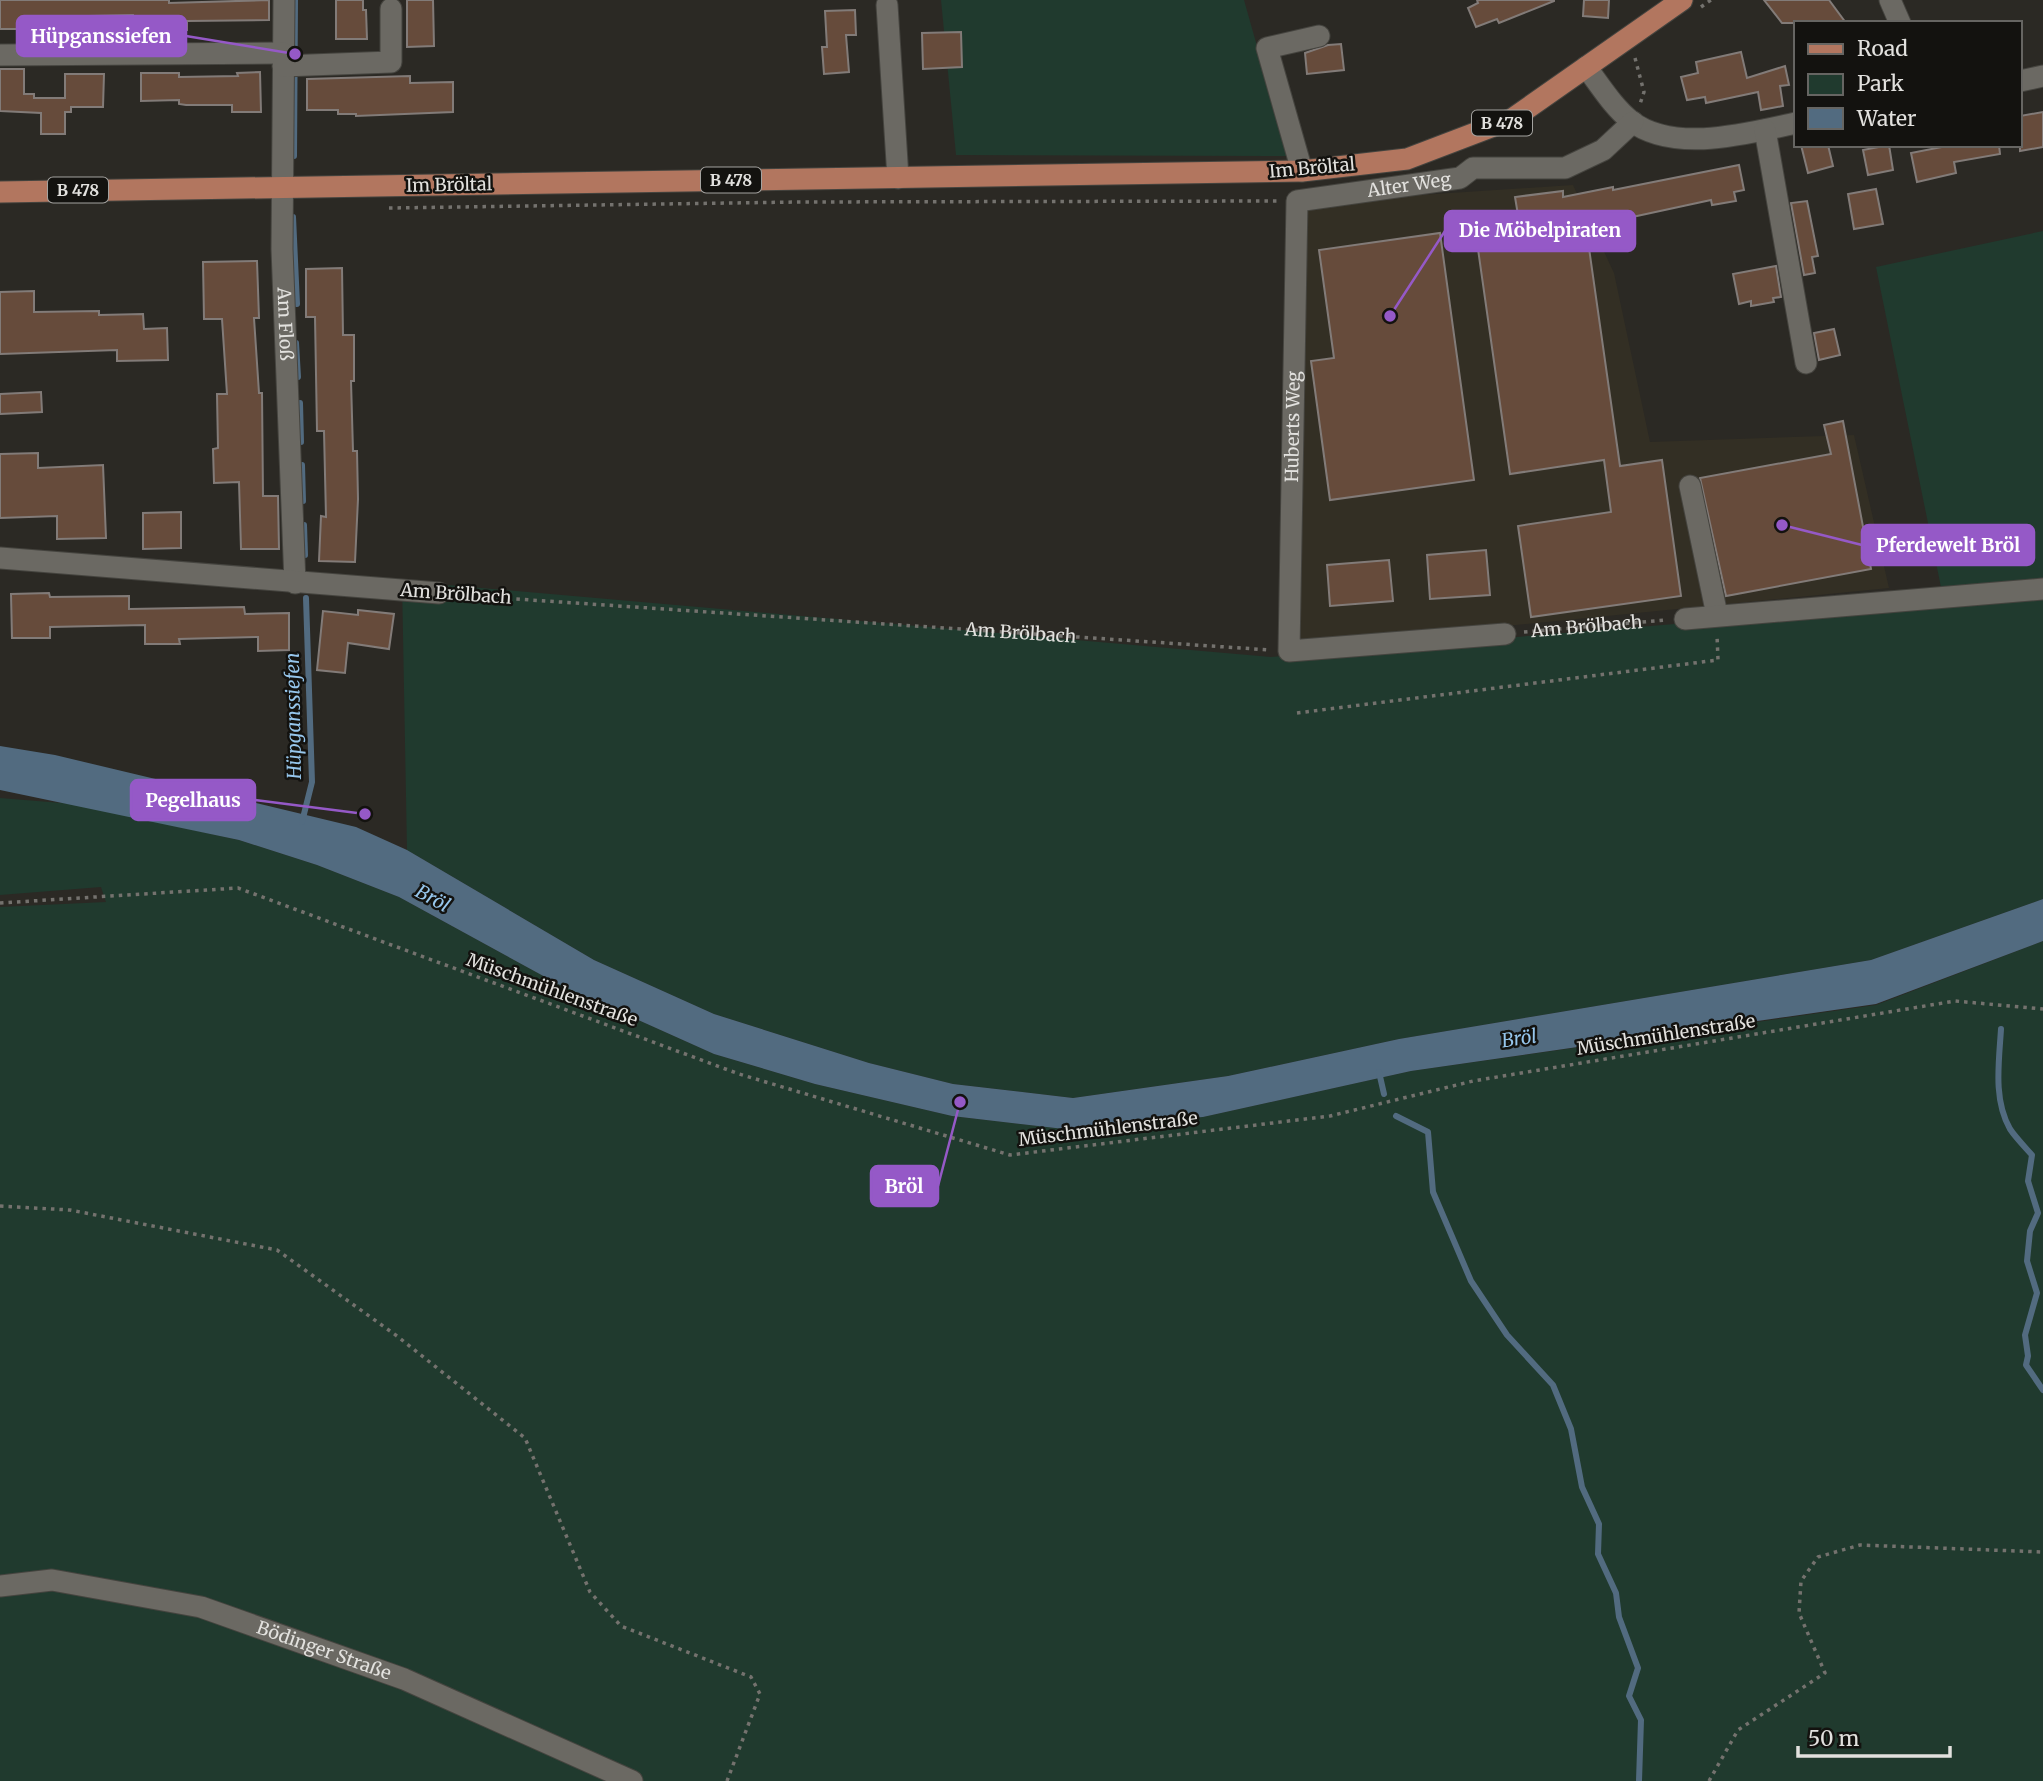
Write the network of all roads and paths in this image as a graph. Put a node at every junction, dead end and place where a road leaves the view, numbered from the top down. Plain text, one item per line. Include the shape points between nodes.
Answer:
1 (284, 0) edge
2 (1711, 0) edge
3 (1890, 0) edge
4 (887, 5) dead end
5 (1690, 5) edge
6 (391, 9) dead end
7 (1899, 21) edge
8 (1319, 36) dead end
9 (0, 55) edge
10 (1634, 55) dead end
11 (290, 61) junction
12 (1586, 67) junction
13 (2043, 76) edge
14 (2022, 81) edge
15 (1633, 122) junction
16 (1794, 124) edge
17 (1765, 130) junction
18 (1302, 172) junction
19 (898, 178) junction
20 (283, 187) junction
21 (0, 192) edge
22 (1297, 201) junction
23 (382, 208) dead end
24 (1806, 363) dead end
25 (1690, 486) dead end
26 (0, 558) edge
27 (295, 583) junction
28 (2043, 589) edge
29 (439, 593) joint
30 (1717, 615) junction
31 (1685, 619) joint
32 (1505, 634) joint
33 (1289, 651) junction
34 (1297, 713) dead end
35 (0, 903) edge
36 (2043, 1009) edge
37 (0, 1206) edge
38 (2043, 1552) edge
39 (0, 1586) edge
40 (632, 1781) edge
41 (727, 1781) edge
42 (1709, 1781) edge

1 - 11 street, Am Floß
2 - 5 path
3 - 7 street
4 - 19 street
5 - 12 main road, Im Bröltal / B 478
6 - 11 street via 391,62
8 - 18 street via 1267,48
9 - 11 street
10 - 15 path via 1644,92
11 - 20 street, Am Floß
12 - 15 street
12 - 18 main road, Im Bröltal / B 478 via 1512,119 1407,159
13 - 14 street
15 - 17 street via 1662,135 1688,139
15 - 22 street, Alter Weg via 1603,150 1565,168 1473,168 1460,177
16 - 17 street
17 - 24 street
18 - 19 main road, Im Bröltal / B 478
19 - 20 main road, Im Bröltal / B 478
20 - 21 main road, Im Bröltal / B 478
20 - 27 street, Am Floß
22 - 23 path
22 - 33 street, Huberts Weg
25 - 30 street
26 - 27 street, Am Brölbach
27 - 29 street, Am Brölbach
28 - 30 street
29 - 33 path, Am Brölbach
30 - 31 street
30 - 34 path via 1717,660
31 - 32 path, Am Brölbach
32 - 33 street, Am Brölbach
35 - 36 path, Müschmühlenstraße via 237,888 738,1074 1010,1155 1330,1116 1473,1081 1955,1001
37 - 41 path via 70,1210 277,1250 407,1344 525,1438 590,1591 621,1626 751,1677 760,1694
38 - 42 path via 1860,1545 1818,1557 1801,1581 1799,1614 1825,1672 1738,1730
39 - 40 street, Bödinger Straße via 52,1580 201,1607 404,1679

